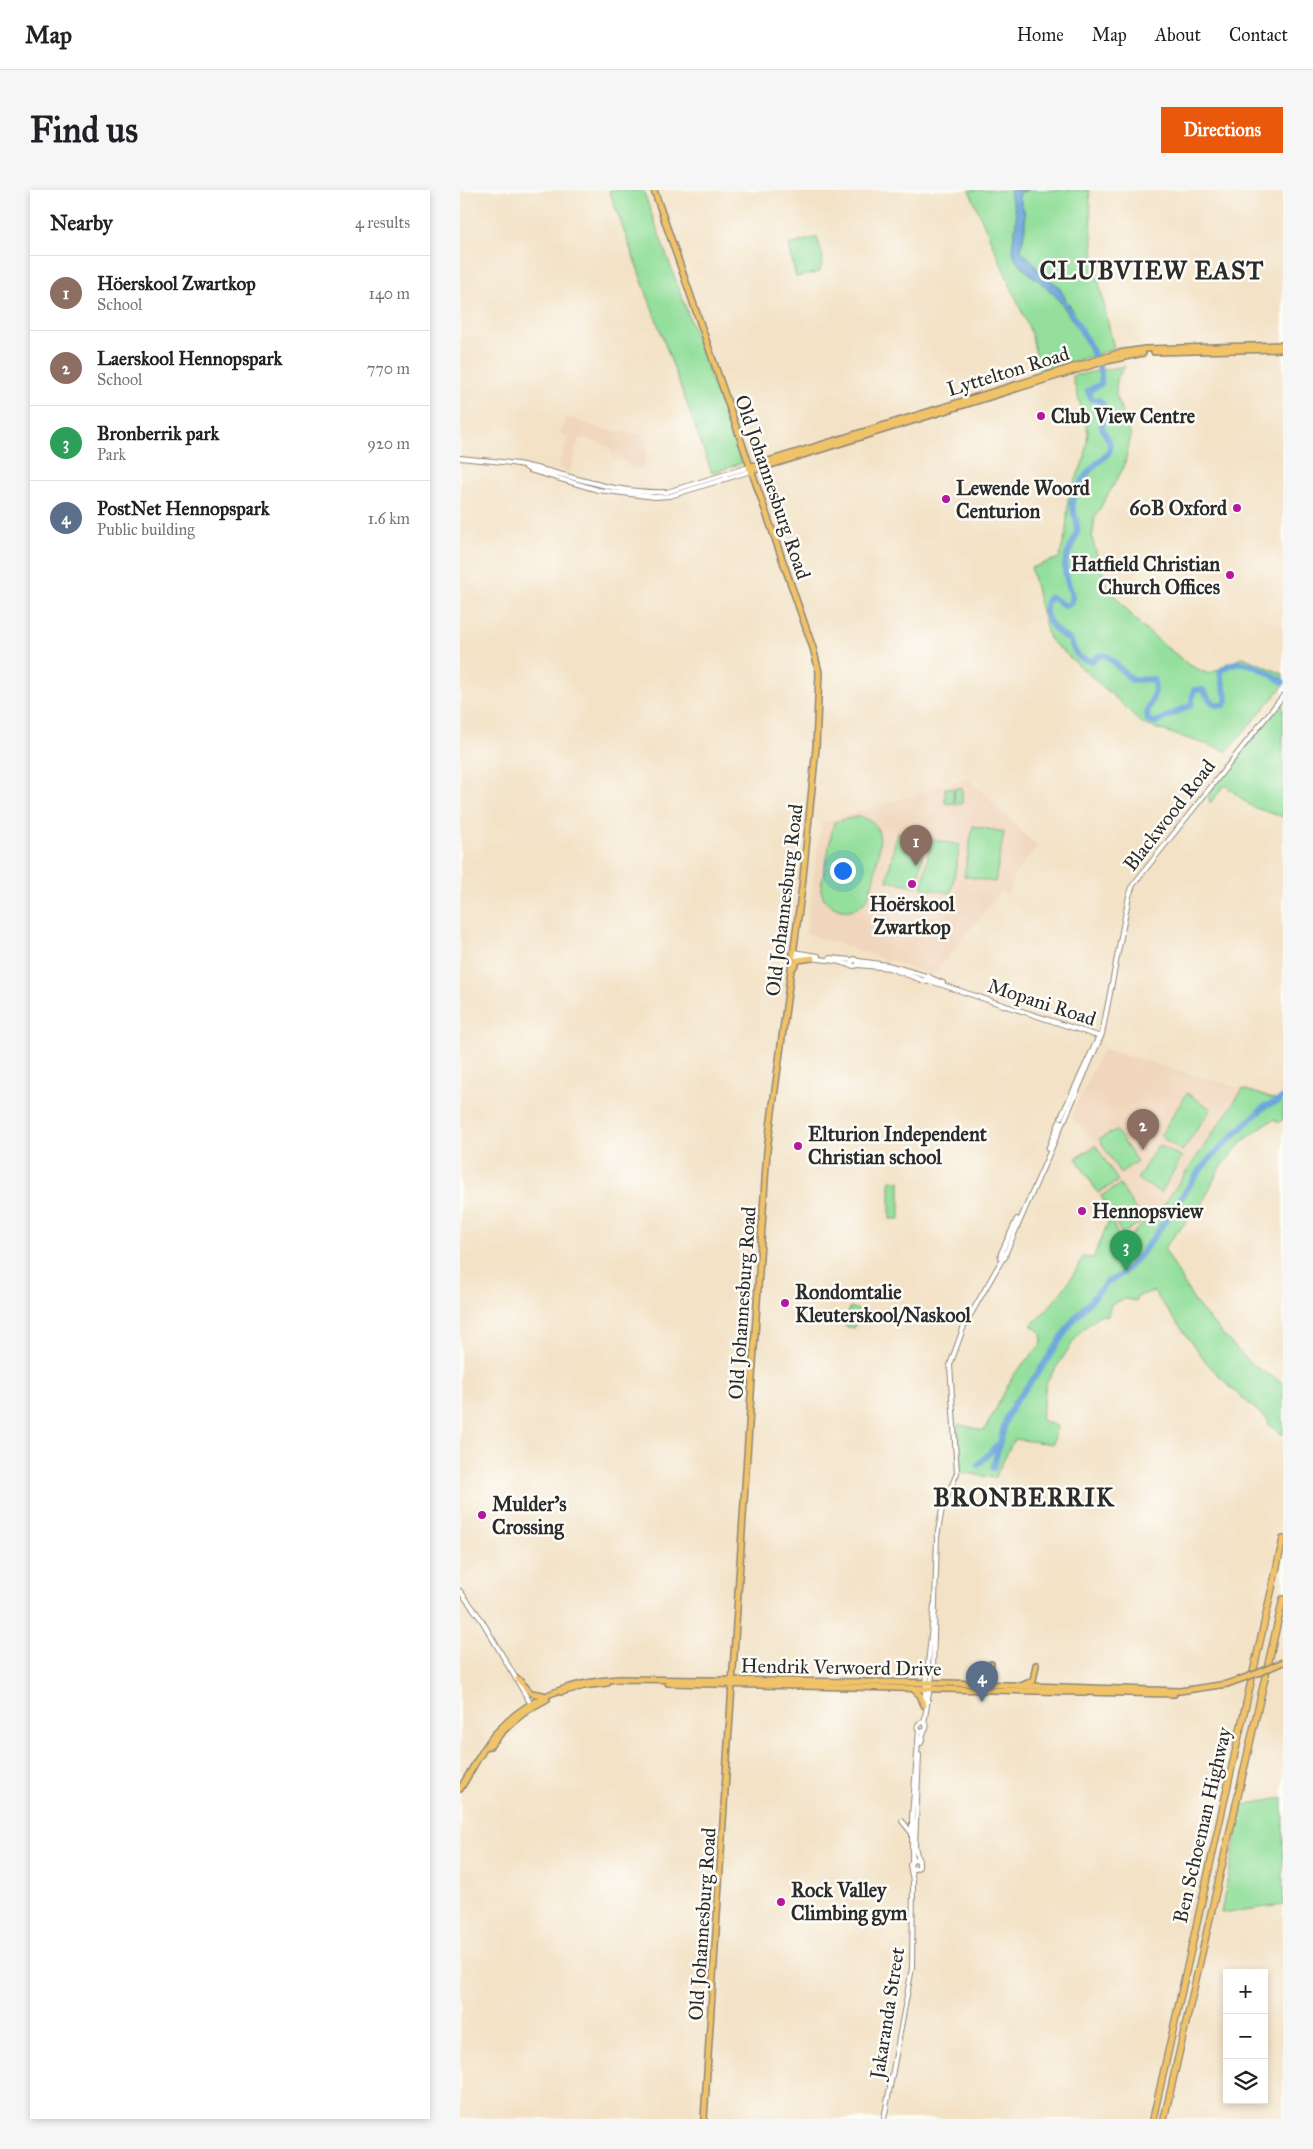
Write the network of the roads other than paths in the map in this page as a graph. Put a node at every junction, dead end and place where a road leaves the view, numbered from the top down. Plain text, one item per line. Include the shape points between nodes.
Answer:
1 (654, 190) edge
2 (1283, 345) edge
3 (1283, 349) edge
4 (1102, 360) junction
5 (460, 458) edge
6 (750, 469) junction
7 (1283, 696) edge
8 (793, 954) junction
9 (812, 958) junction
10 (851, 962) junction
11 (790, 975) junction
12 (1100, 1037) junction
13 (1283, 1539) edge
14 (460, 1592) edge
15 (1283, 1599) edge
16 (935, 1602) junction
17 (930, 1641) junction
18 (933, 1653) junction
19 (1283, 1663) edge
20 (991, 1664) dead end
21 (928, 1668) junction
22 (518, 1679) junction
23 (732, 1683) junction
24 (948, 1683) junction
25 (992, 1685) junction
26 (1228, 1685) junction
27 (929, 1686) junction
28 (1043, 1687) junction
29 (911, 1688) junction
30 (549, 1694) junction
31 (532, 1705) junction
32 (924, 1705) junction
33 (923, 1723) junction
34 (921, 1730) junction
35 (460, 1789) edge
36 (917, 1792) junction
37 (902, 1821) dead end
38 (912, 1821) junction
39 (912, 1834) junction
40 (912, 1860) junction
41 (918, 1860) junction
42 (912, 1868) junction
43 (918, 1868) junction
44 (913, 1881) junction
45 (704, 2119) edge
46 (884, 2119) edge
47 (1152, 2119) edge
48 (1165, 2119) edge

1 - 6 main road, Old Johannesburg Road
2 - 4 main road, Lyttelton Road via 1145,349
3 - 4 main road, Lyttelton Road via 1147,352
4 - 6 main road, Lyttelton Road
5 - 6 street via 523,465 588,488 655,497 670,496
6 - 8 main road, Old Johannesburg Road via 819,672 816,748
7 - 12 street, Blackwood Road via 1133,884
8 - 9 street
8 - 10 street
8 - 11 main road, Old Johannesburg Road
9 - 10 street
9 - 11 main road via 797,960
10 - 12 street, Mopani Road via 854,958 858,963 928,979
11 - 23 main road, Old Johannesburg Road via 767,1150
12 - 16 street, Blackwood Road via 1002,1256 960,1334 950,1365 957,1473 939,1525
13 - 47 highway, Ben Schoeman Highway
14 - 22 street
15 - 48 highway, Ben Schoeman Highway
16 - 17 street
16 - 18 street
17 - 18 street
17 - 21 street
18 - 21 street
18 - 27 street
19 - 26 main road, Hendrik Verwoerd Drive, bridge via 1260,1676
20 - 24 main road via 991,1675 985,1681
21 - 27 street
22 - 30 main road via 534,1694
22 - 31 street
23 - 27 main road, Hendrik Verwoerd Drive
23 - 29 main road, Hendrik Verwoerd Drive
23 - 30 main road, Hendrik Verwoerd Drive via 600,1680 569,1685
23 - 31 main road, Hendrik Verwoerd Drive via 601,1683 565,1691
23 - 45 main road, Old Johannesburg Road
24 - 25 main road, Hendrik Verwoerd Drive
24 - 27 main road, Hendrik Verwoerd Drive
25 - 28 main road, Hendrik Verwoerd Drive
25 - 28 main road via 1029,1684 1036,1668 1038,1682
26 - 27 main road, Hendrik Verwoerd Drive via 1160,1695
26 - 28 main road, Hendrik Verwoerd Drive via 1180,1691
27 - 29 main road, Hendrik Verwoerd Drive
27 - 32 street
27 - 33 street
29 - 32 main road via 920,1695
30 - 31 main road, Hendrik Verwoerd Drive
31 - 35 main road, Hendrik Verwoerd Drive via 495,1734
32 - 33 street
33 - 34 street via 918,1725
33 - 34 street via 926,1728
34 - 36 street
34 - 38 street
36 - 38 street
36 - 41 street via 915,1846
37 - 39 street
38 - 39 street
39 - 40 street
40 - 41 street
40 - 42 street
41 - 43 street
42 - 43 street
42 - 44 street, Jakaranda Street
43 - 44 street, Jakaranda Street
44 - 46 street, Jakaranda Street via 912,1968

